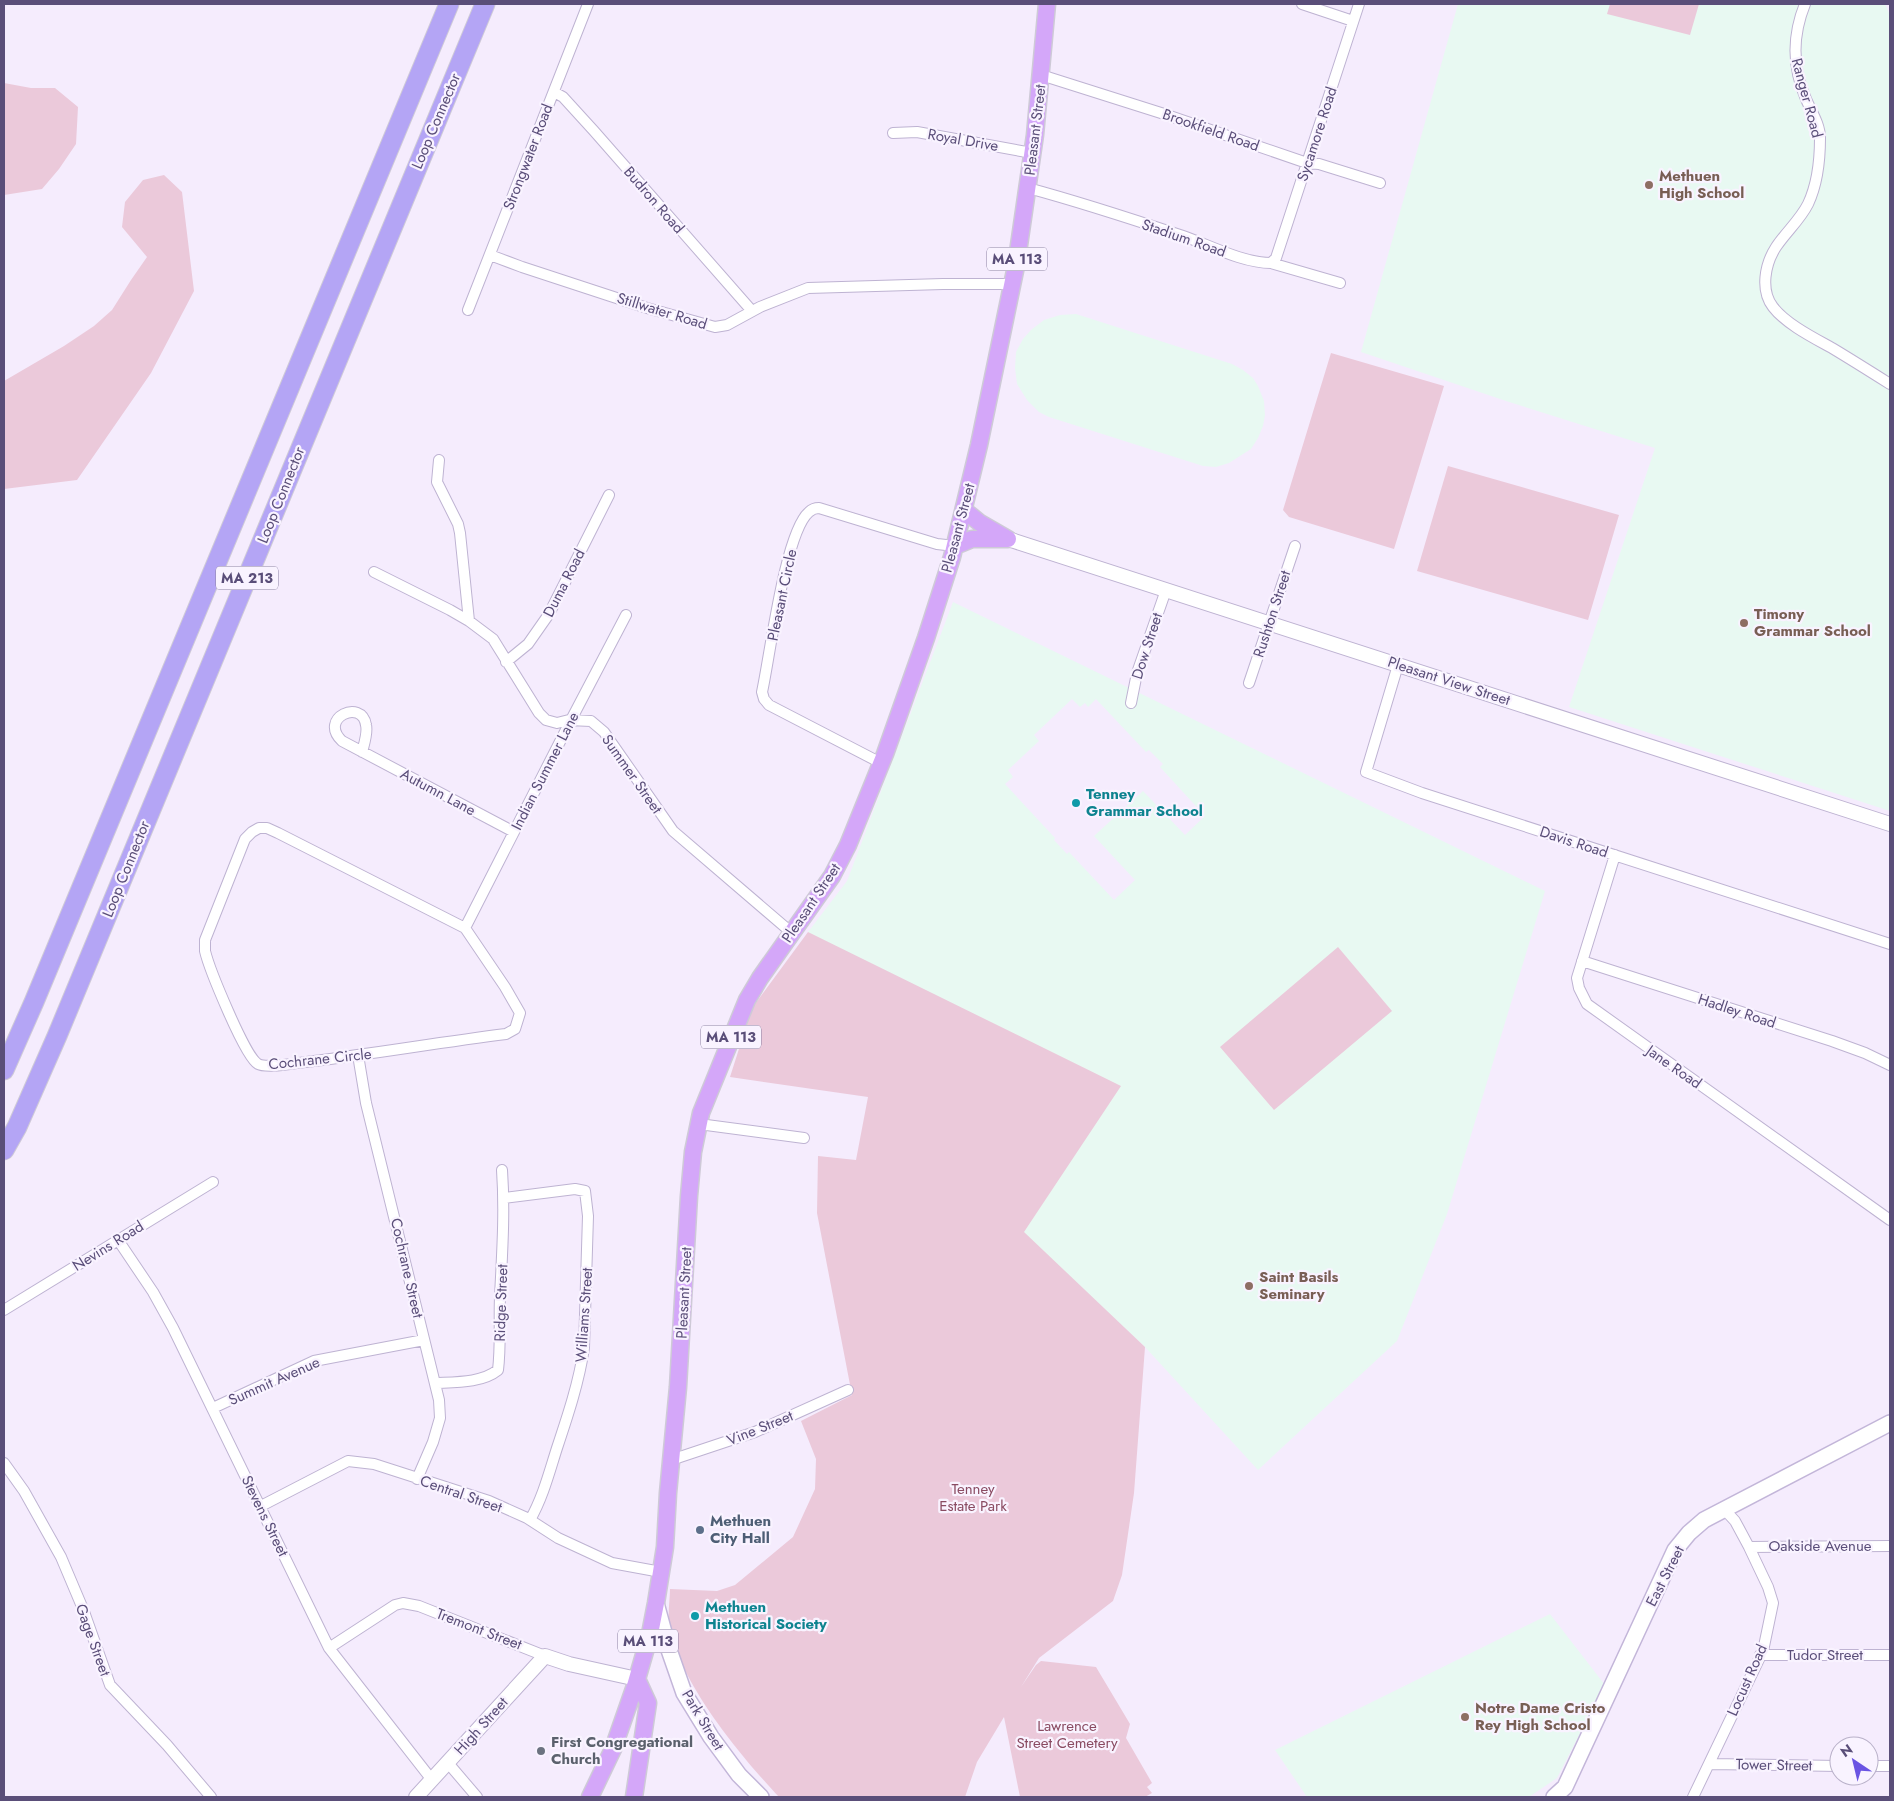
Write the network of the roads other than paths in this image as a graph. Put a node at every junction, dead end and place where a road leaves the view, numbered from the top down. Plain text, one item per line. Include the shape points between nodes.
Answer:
1 (449, 4) edge
2 (485, 4) edge
3 (588, 4) edge
4 (1047, 4) edge
5 (1302, 4) edge
6 (1359, 4) edge
7 (1805, 4) edge
8 (1353, 21) junction
9 (1041, 75) junction
10 (554, 92) junction
11 (893, 133) dead end
12 (1032, 153) junction
13 (1307, 162) junction
14 (1380, 183) dead end
15 (1028, 188) junction
16 (490, 255) junction
17 (1271, 263) junction
18 (1340, 283) dead end
19 (1012, 284) junction
20 (468, 310) dead end
21 (752, 311) junction
22 (1890, 384) edge
23 (439, 460) dead end
24 (609, 495) dead end
25 (964, 510) junction
26 (1008, 539) junction
27 (954, 546) junction
28 (1295, 546) dead end
29 (374, 572) dead end
30 (1166, 590) junction
31 (626, 615) dead end
32 (469, 621) junction
33 (1269, 623) junction
34 (506, 662) junction
35 (1398, 665) junction
36 (1249, 683) dead end
37 (1131, 703) dead end
38 (571, 720) junction
39 (362, 752) dead end
40 (881, 763) junction
41 (1890, 824) edge
42 (514, 832) junction
43 (1615, 855) junction
44 (465, 928) junction
45 (792, 932) junction
46 (1890, 944) edge
47 (1582, 960) junction
48 (358, 1055) junction
49 (1890, 1066) edge
50 (4, 1070) edge
51 (699, 1124) junction
52 (804, 1138) dead end
53 (4, 1150) edge
54 (502, 1170) dead end
55 (213, 1182) dead end
56 (504, 1198) junction
57 (1890, 1220) edge
58 (118, 1240) junction
59 (4, 1310) edge
60 (424, 1340) junction
61 (436, 1383) junction
62 (848, 1390) dead end
63 (213, 1408) junction
64 (1890, 1424) edge
65 (671, 1460) junction
66 (4, 1463) edge
67 (417, 1479) junction
68 (261, 1506) junction
69 (1724, 1509) junction
70 (530, 1520) junction
71 (1890, 1546) edge
72 (1749, 1547) junction
73 (661, 1572) junction
74 (656, 1603) junction
75 (330, 1648) junction
76 (1760, 1655) junction
77 (1890, 1655) edge
78 (546, 1656) junction
79 (637, 1679) junction
80 (448, 1763) junction
81 (1709, 1764) junction
82 (1829, 1766) edge
83 (432, 1780) junction
84 (211, 1797) edge
85 (416, 1797) edge
86 (477, 1797) edge
87 (590, 1797) edge
88 (634, 1797) edge
89 (761, 1797) edge
90 (1554, 1797) edge
91 (1693, 1797) edge

1 - 50 highway, MA 213
2 - 53 highway, Loop Connector / MA 213 via 57,1036
3 - 10 street, Strongwater Road
4 - 9 main road, Pleasant Street / MA 113
5 - 8 street
6 - 8 street, Sycamore Road
7 - 22 street, Ranger Road via 1794,52 1800,82 1820,135 1817,171 1808,204 1770,259 1765,280 1767,294 1773,308 1802,331
8 - 13 street, Sycamore Road
9 - 12 main road, Pleasant Street / MA 113
9 - 13 street, Brookfield Road
10 - 16 street, Strongwater Road
10 - 21 street, Budron Road via 563,97 594,131
11 - 12 street, Royal Drive via 917,132
12 - 15 main road, Pleasant Street / MA 113
13 - 14 street, Brookfield Road
13 - 17 street, Sycamore Road via 1276,258
15 - 17 street, Stadium Road via 1236,255
15 - 19 main road, Pleasant Street / MA 113
16 - 20 street, Strongwater Road
16 - 21 street, Stillwater Road via 715,327 727,325
17 - 18 street, Stadium Road
19 - 21 street, Stillwater Road via 808,288
19 - 25 main road, Pleasant Street / MA 113
23 - 32 street via 437,482 460,533
24 - 34 street, Duma Road via 549,614 528,644
25 - 26 main road
25 - 27 main road, Pleasant Street / MA 113
26 - 27 main road via 972,540
26 - 30 street, Pleasant View Street
27 - 40 main road, Pleasant Street / MA 113 via 926,638
27 - 40 street, Pleasant Circle via 937,544 814,508 808,512 789,551 762,692 764,699 769,705
28 - 33 street, Rushton Street
29 - 32 street, Summer Street
30 - 33 street, Pleasant View Street
30 - 37 street, Dow Street via 1137,673
31 - 38 street, Indian Summer Lane
32 - 34 street, Summer Street via 493,639
33 - 35 street, Pleasant View Street
33 - 36 street, Rushton Street
34 - 38 street, Summer Street via 546,720 556,723
35 - 41 street, Pleasant View Street
35 - 43 street, Davis Road via 1366,772
38 - 42 street, Indian Summer Lane
38 - 45 street, Summer Street via 591,721 604,732 673,831
39 - 42 street, Autumn Lane
40 - 45 main road, Pleasant Street / MA 113 via 832,876
42 - 44 street, Indian Summer Lane
43 - 46 street, Davis Road
43 - 47 street, Jane Road
44 - 48 street, Cochrane Circle via 506,986 520,1013 515,1029 506,1034
44 - 48 street, Cochrane Circle via 278,832 259,828 245,839 205,940 205,951 248,1051 261,1065
45 - 51 main road, Pleasant Street / MA 113 via 747,1000
47 - 49 street, Hadley Road via 1832,1041
47 - 57 street, Jane Road via 1577,978 1579,988 1587,1004 1595,1011
48 - 60 street, Cochrane Street via 366,1103
51 - 52 street
51 - 65 main road, Pleasant Street / MA 113 via 688,1196 681,1353
54 - 56 street, Ridge Street
55 - 58 street, Nevins Road
56 - 61 street, Ridge Street via 498,1370 472,1380
56 - 70 street, Williams Street via 576,1189 585,1191 588,1216 582,1362 542,1498
58 - 59 street, Nevins Road
58 - 63 street, Stevens Street via 153,1292
60 - 61 street, Cochrane Street
60 - 63 street, Summit Avenue via 314,1361
61 - 67 street, Cochrane Street via 440,1418
62 - 65 street, Vine Street via 755,1432
63 - 68 street, Stevens Street
64 - 69 main road, East Street
65 - 73 main road, Pleasant Street / MA 113
66 - 84 street, Gage Street via 24,1491 60,1557 83,1609 110,1685
67 - 68 street, Central Street via 374,1464 348,1461
67 - 70 street, Central Street via 489,1501
68 - 75 street, Stevens Street
69 - 72 street, Locust Road via 1735,1520
69 - 90 main road, East Street via 1704,1520 1675,1550 1565,1787
70 - 73 street, Central Street via 558,1538 612,1563
71 - 72 street, Oakside Avenue
72 - 76 street, Locust Road via 1773,1603
73 - 74 main road, Pleasant Street / MA 113
74 - 79 main road, Pleasant Street / MA 113
74 - 89 main road, Park Street via 684,1693 711,1738 739,1775
75 - 78 street, Tremont Street via 386,1610 403,1603 419,1606
75 - 83 street, Stevens Street
76 - 77 street, Tudor Street
76 - 81 street, Locust Road
78 - 79 street, Tremont Street
78 - 80 street, High Street
79 - 87 main road, Pleasant Street / MA 113 via 613,1749
79 - 88 main road via 648,1703
80 - 83 street, High Street
80 - 86 street
81 - 82 street, Tower Street
81 - 91 street, Locust Road
83 - 85 street, High Street

